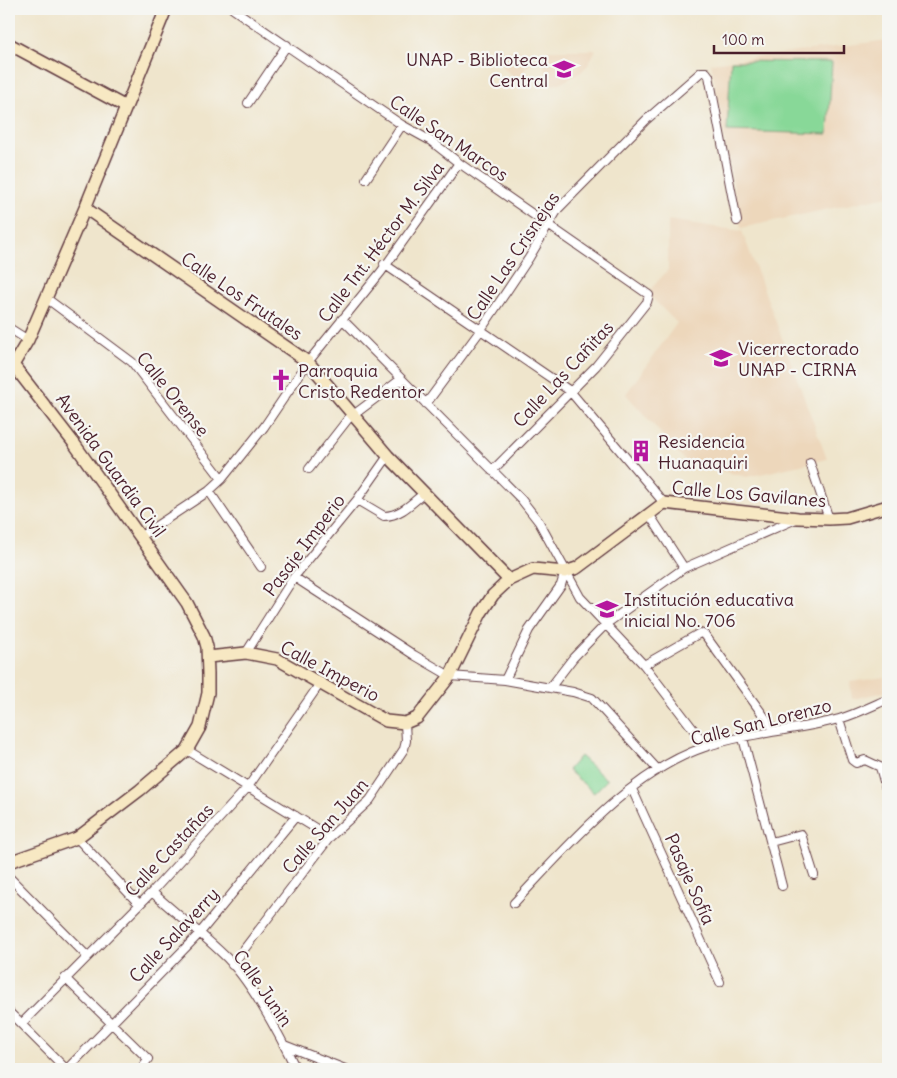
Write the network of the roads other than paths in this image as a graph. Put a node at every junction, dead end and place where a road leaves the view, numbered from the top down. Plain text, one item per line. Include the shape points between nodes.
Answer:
1 (166, 9) edge
2 (233, 9) edge
3 (9, 44) edge
4 (287, 45) junction
5 (248, 104) dead end
6 (126, 107) junction
7 (402, 125) junction
8 (458, 163) junction
9 (366, 178) dead end
10 (85, 208) junction
11 (737, 221) dead end
12 (548, 224) junction
13 (384, 264) junction
14 (647, 293) joint
15 (46, 298) junction
16 (342, 319) junction
17 (9, 328) edge
18 (480, 331) junction
19 (28, 340) junction
20 (308, 362) junction
21 (11, 369) edge
22 (400, 380) junction
23 (570, 391) junction
24 (426, 404) junction
25 (353, 416) junction
26 (388, 456) junction
27 (810, 463) dead end
28 (309, 469) dead end
29 (492, 471) junction
30 (222, 479) junction
31 (209, 491) junction
32 (423, 494) junction
33 (357, 500) junction
34 (664, 503) junction
35 (888, 506) edge
36 (649, 514) junction
37 (798, 518) junction
38 (829, 519) junction
39 (140, 536) junction
40 (261, 567) dead end
41 (684, 568) junction
42 (565, 572) junction
43 (294, 577) junction
44 (509, 580) junction
45 (606, 624) junction
46 (246, 653) junction
47 (208, 657) junction
48 (644, 665) junction
49 (450, 676) junction
50 (505, 680) junction
51 (321, 682) junction
52 (550, 688) junction
53 (888, 700) edge
54 (839, 719) junction
55 (405, 723) junction
56 (774, 730) junction
57 (744, 738) junction
58 (706, 746) junction
59 (186, 750) junction
60 (658, 770) junction
61 (248, 787) junction
62 (632, 789) junction
63 (888, 796) edge
64 (296, 816) junction
65 (330, 837) junction
66 (77, 838) junction
67 (771, 842) junction
68 (9, 862) edge
69 (814, 875) dead end
70 (9, 877) edge
71 (782, 886) dead end
72 (152, 892) junction
73 (514, 903) dead end
74 (140, 904) junction
75 (199, 934) junction
76 (87, 956) junction
77 (232, 965) junction
78 (65, 978) junction
79 (720, 982) dead end
80 (9, 1012) edge
81 (111, 1023) junction
82 (22, 1024) junction
83 (284, 1045) junction
84 (66, 1069) edge
85 (141, 1069) edge
86 (296, 1069) edge
87 (346, 1069) edge

1 - 6 street, Avenida Guardia Civil
2 - 4 street, Calle San Marcos
3 - 6 street
4 - 5 street
4 - 7 street, Calle San Marcos
6 - 10 street, Avenida Guardia Civil
7 - 8 street, Calle San Marcos via 431,141
7 - 9 street
8 - 12 street, Calle San Marcos
8 - 13 street, Calle Tnt. Héctor M. Silva
10 - 15 street, Avenida Guardia Civil
10 - 20 street, Calle Los Frutales
11 - 12 street, Calle Las Crisnejas via 709,76 701,72 646,120 558,209
12 - 14 street, Calle San Marcos
12 - 18 street, Calle Las Crisnejas
13 - 16 street, Calle Tnt. Héctor M. Silva
13 - 18 street
14 - 23 street, Calle Las Cañitas via 647,302 596,366
15 - 19 street, Avenida Guardia Civil
15 - 30 street, Calle Orense via 132,362
16 - 20 street, Calle Tnt. Héctor M. Silva
16 - 22 street
17 - 19 street
18 - 23 street
18 - 24 street, Calle Las Crisnejas
19 - 21 street, Avenida Guardia Civil
20 - 25 street, Calle Los Frutales
20 - 30 street, Calle Tnt. Héctor M. Silva via 264,427
21 - 39 street, Avenida Guardia Civil via 38,395
22 - 24 street
22 - 25 street
23 - 29 street, Calle Las Cañitas
23 - 34 street
24 - 29 street
25 - 26 street, Calle Los Frutales
25 - 28 street
26 - 32 street, Calle Los Frutales
26 - 33 street, Pasaje Imperio
27 - 38 street
29 - 42 street via 539,522
30 - 31 street, Calle Tnt. Héctor M. Silva
31 - 39 street, Calle Tnt. Héctor M. Silva
31 - 40 street
32 - 33 street via 402,511 389,516
32 - 44 street, Calle Los Frutales
33 - 43 street, Pasaje Imperio
34 - 36 street, Calle Los Gavilanes
34 - 37 street, Calle Los Gavilanes
35 - 38 street, Calle Los Gavilanes via 847,518
36 - 41 street
36 - 42 street, Calle Los Gavilanes via 577,568
37 - 38 street, Calle Los Gavilanes
37 - 41 street
39 - 47 street, Avenida Guardia Civil via 196,619 206,642
41 - 45 street
42 - 44 street via 534,569
42 - 45 street via 580,598
42 - 50 street via 561,586 530,630
43 - 46 street, Pasaje Imperio
43 - 49 street
44 - 49 street via 481,613
45 - 48 street
45 - 52 street
46 - 47 street, Calle Imperio
46 - 51 street, Calle Imperio via 278,658
47 - 59 street, Avenida Guardia Civil via 208,693 204,713 200,727
48 - 56 street via 700,634 705,635
48 - 58 street
49 - 50 street
49 - 55 street via 417,718
50 - 52 street
51 - 55 street, Calle Imperio via 386,722
51 - 61 street, Calle Castañas
52 - 60 street via 592,698
53 - 54 street, Calle San Lorenzo
54 - 56 street, Calle San Lorenzo
54 - 63 street via 852,760 856,763 865,760 880,767
55 - 65 street, Calle San Juan via 406,741 400,757 370,800
56 - 57 street, Calle San Lorenzo
57 - 58 street, Calle San Lorenzo
57 - 67 street
58 - 60 street, Calle San Lorenzo
59 - 61 street
59 - 66 street, Avenida Guardia Civil
60 - 62 street, Calle San Lorenzo
61 - 64 street
61 - 72 street, Calle Castañas
62 - 73 street, Calle San Lorenzo via 597,815
62 - 79 street, Pasaje Sofía
64 - 65 street
64 - 75 street, Calle Salaverry
65 - 77 street, Calle San Juan
66 - 68 street, Avenida Guardia Civil
66 - 74 street
67 - 69 street via 801,834
67 - 71 street
70 - 76 street
72 - 74 street, Calle Castañas
72 - 75 street, Calle Junin
74 - 76 street, Calle Castañas
75 - 77 street, Calle Junin
75 - 81 street, Calle Salaverry
76 - 78 street, Calle Castañas
77 - 83 street, Calle Junin
78 - 81 street
78 - 82 street, Calle Castañas
80 - 82 street
81 - 84 street, Calle Salaverry
81 - 85 street via 148,1060
82 - 84 street
83 - 86 street, Calle Junin
83 - 87 street

